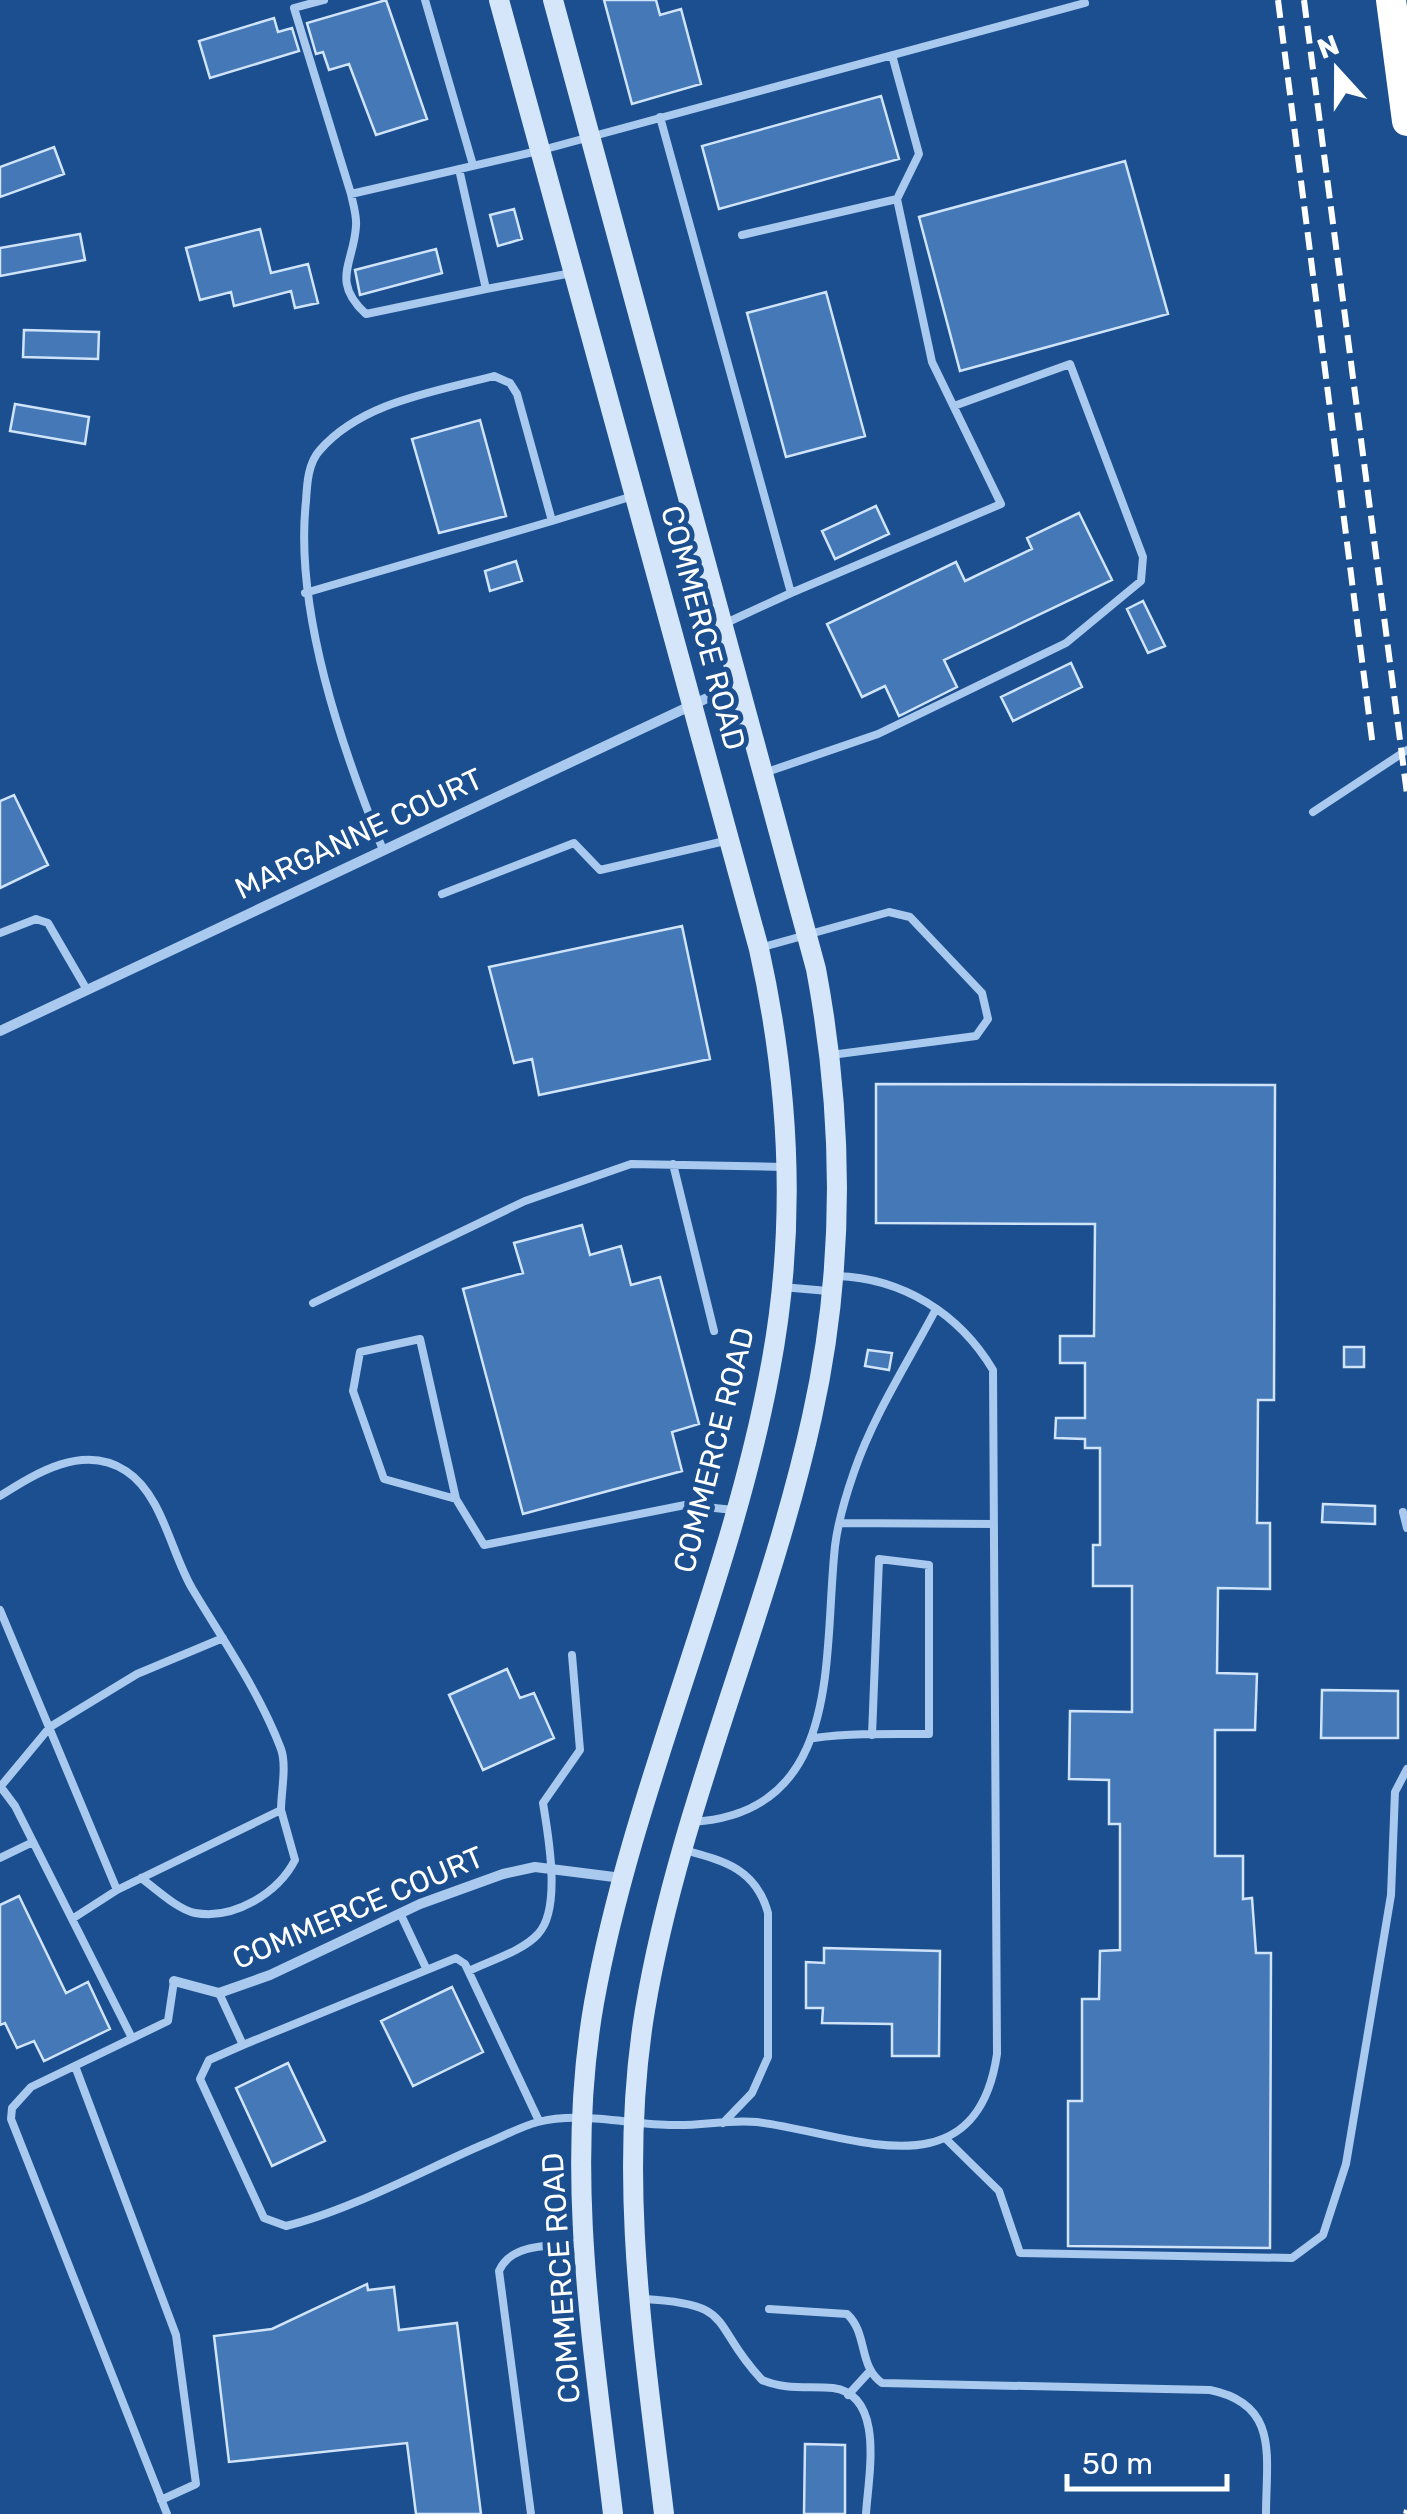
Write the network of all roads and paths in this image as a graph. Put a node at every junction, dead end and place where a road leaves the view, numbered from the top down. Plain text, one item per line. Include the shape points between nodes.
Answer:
1 (324, 0) edge
2 (425, 0) edge
3 (500, 0) edge
4 (553, 0) edge
5 (1391, 0) edge
6 (1085, 3) dead end
7 (892, 55) junction
8 (660, 118) junction
9 (1407, 121) edge
10 (592, 136) junction
11 (542, 150) junction
12 (473, 164) junction
13 (459, 169) junction
14 (351, 194) junction
15 (897, 198) junction
16 (742, 236) dead end
17 (575, 272) junction
18 (486, 289) junction
19 (954, 406) junction
20 (636, 496) junction
21 (552, 521) junction
22 (305, 593) junction
23 (791, 593) junction
24 (724, 624) junction
25 (740, 682) junction
26 (692, 704) junction
27 (1407, 750) edge
28 (764, 774) junction
29 (1312, 812) dead end
30 (729, 840) junction
31 (383, 850) junction
32 (442, 894) dead end
33 (0, 933) edge
34 (807, 935) junction
35 (759, 948) junction
36 (87, 990) junction
37 (0, 1031) edge
38 (830, 1056) junction
39 (673, 1164) junction
40 (788, 1168) junction
41 (834, 1284) junction
42 (782, 1286) junction
43 (313, 1303) dead end
44 (936, 1309) junction
45 (714, 1331) dead end
46 (0, 1496) edge
47 (456, 1499) junction
48 (734, 1510) junction
49 (1403, 1512) dead end
50 (840, 1523) junction
51 (994, 1524) junction
52 (1407, 1528) edge
53 (0, 1610) edge
54 (224, 1638) junction
55 (572, 1654) dead end
56 (50, 1727) junction
57 (872, 1734) junction
58 (814, 1738) junction
59 (1407, 1769) edge
60 (0, 1786) edge
61 (280, 1810) junction
62 (692, 1822) junction
63 (33, 1842) junction
64 (684, 1850) junction
65 (0, 1858) edge
66 (553, 1870) junction
67 (141, 1878) junction
68 (623, 1878) junction
69 (117, 1890) junction
70 (400, 1913) junction
71 (72, 1920) junction
72 (426, 1968) junction
73 (469, 1972) junction
74 (174, 1980) joint
75 (218, 1994) junction
76 (132, 2038) junction
77 (243, 2045) junction
78 (74, 2066) junction
79 (582, 2120) junction
80 (633, 2120) junction
81 (539, 2121) junction
82 (723, 2123) junction
83 (944, 2138) junction
84 (582, 2243) junction
85 (640, 2298) junction
86 (769, 2309) dead end
87 (870, 2371) junction
88 (848, 2395) junction
89 (161, 2500) junction
90 (166, 2514) edge
91 (530, 2514) edge
92 (613, 2514) edge
93 (664, 2514) edge
94 (866, 2514) edge
95 (1266, 2514) edge

1 - 14 lane via 294,8
2 - 12 lane
3 - 11 main road, COMMERCE ROAD
4 - 10 main road, COMMERCE ROAD
5 - 9 highway
6 - 7 lane
7 - 8 lane
7 - 15 lane via 919,154
8 - 10 lane
8 - 23 lane
10 - 11 lane
10 - 24 main road, COMMERCE ROAD
11 - 12 lane
11 - 17 main road, COMMERCE ROAD
12 - 13 lane
13 - 14 lane
13 - 18 lane
14 - 18 lane via 356,227 344,266 351,296 366,314
15 - 16 lane
15 - 19 lane via 932,362
17 - 18 lane
17 - 20 main road, COMMERCE ROAD
19 - 23 lane via 1002,504
19 - 28 lane via 1070,364 1143,558 1141,581 1066,643 878,734
20 - 21 lane
20 - 26 main road, COMMERCE ROAD
21 - 22 lane
21 - 22 lane via 510,383 494,376 422,395 361,417 316,454 302,538
22 - 31 lane via 356,783
23 - 24 lane
24 - 25 main road, COMMERCE ROAD
25 - 26 street, MARGANNE COURT
25 - 28 main road, COMMERCE ROAD
26 - 30 main road, COMMERCE ROAD
26 - 31 street, MARGANNE COURT
27 - 29 lane
28 - 34 main road, COMMERCE ROAD
30 - 32 lane via 600,870 574,842
30 - 35 main road, COMMERCE ROAD
31 - 36 street, MARGANNE COURT
33 - 36 lane via 43,920
34 - 35 lane
34 - 38 main road, COMMERCE ROAD
34 - 38 lane via 889,912 910,917 982,993 988,1019 976,1036
35 - 40 main road, COMMERCE ROAD via 780,1068
36 - 37 street, MARGANNE COURT
38 - 41 main road, COMMERCE ROAD via 838,1180
39 - 40 lane
39 - 43 lane via 631,1164 524,1201
39 - 45 lane
40 - 42 main road, COMMERCE ROAD
41 - 42 lane
41 - 44 lane via 882,1279
41 - 62 main road, COMMERCE ROAD via 802,1460
42 - 48 main road, COMMERCE ROAD via 770,1372
44 - 50 lane via 869,1437
44 - 51 lane via 982,1350 993,1370
46 - 54 lane via 38,1471 84,1458 126,1471 154,1505 191,1587
47 - 47 lane via 420,1339 360,1352 353,1391 384,1479
47 - 48 lane via 484,1545 685,1504
48 - 68 main road, COMMERCE ROAD
49 - 52 lane
50 - 51 lane
50 - 58 lane
51 - 83 lane via 997,2054 982,2106
53 - 56 lane
54 - 56 lane via 137,1674
54 - 61 lane via 283,1753
55 - 66 lane via 580,1750 543,1803
56 - 60 lane
56 - 69 lane
57 - 57 lane via 929,1734 929,1566 906,1559 879,1559
57 - 58 lane
58 - 62 lane via 797,1770 749,1812
59 - 83 lane via 1396,1792 1391,1895 1346,2164 1323,2235 1292,2258 1020,2253 999,2191
60 - 63 lane
61 - 67 lane
61 - 67 lane via 295,1860 285,1880 240,1909 193,1913
62 - 64 main road, COMMERCE ROAD
63 - 65 lane
63 - 71 lane
64 - 80 main road, COMMERCE ROAD via 652,1973
64 - 82 lane via 735,1865 763,1892 768,1913 768,2057 752,2094
66 - 68 street, COMMERCE COURT
66 - 70 street, COMMERCE COURT via 503,1874
66 - 73 lane via 540,1933
67 - 69 lane
68 - 79 main road, COMMERCE ROAD via 594,2004
69 - 71 lane
70 - 72 lane
70 - 75 street, COMMERCE COURT
71 - 76 lane
72 - 73 lane via 456,1958
72 - 77 lane
73 - 81 lane
74 - 75 street, COMMERCE COURT
74 - 76 lane via 168,2021
75 - 77 lane
76 - 78 lane
77 - 81 lane via 208,2060 200,2078 264,2218 277,2226
78 - 89 lane via 176,2335 196,2484
78 - 89 lane via 20,2096 12,2108 14,2131
79 - 80 lane
79 - 81 lane
79 - 84 main road, COMMERCE ROAD
80 - 82 lane
80 - 85 main road, COMMERCE ROAD
82 - 83 lane via 755,2122 878,2147
84 - 91 lane via 521,2250 499,2271
84 - 92 main road, COMMERCE ROAD
85 - 88 lane via 711,2311 756,2374 771,2384 835,2388
85 - 93 main road, COMMERCE ROAD
86 - 87 lane via 847,2314 860,2331
87 - 88 lane
87 - 95 lane via 882,2383 1238,2396 1265,2434
88 - 94 lane via 870,2426
89 - 90 lane

